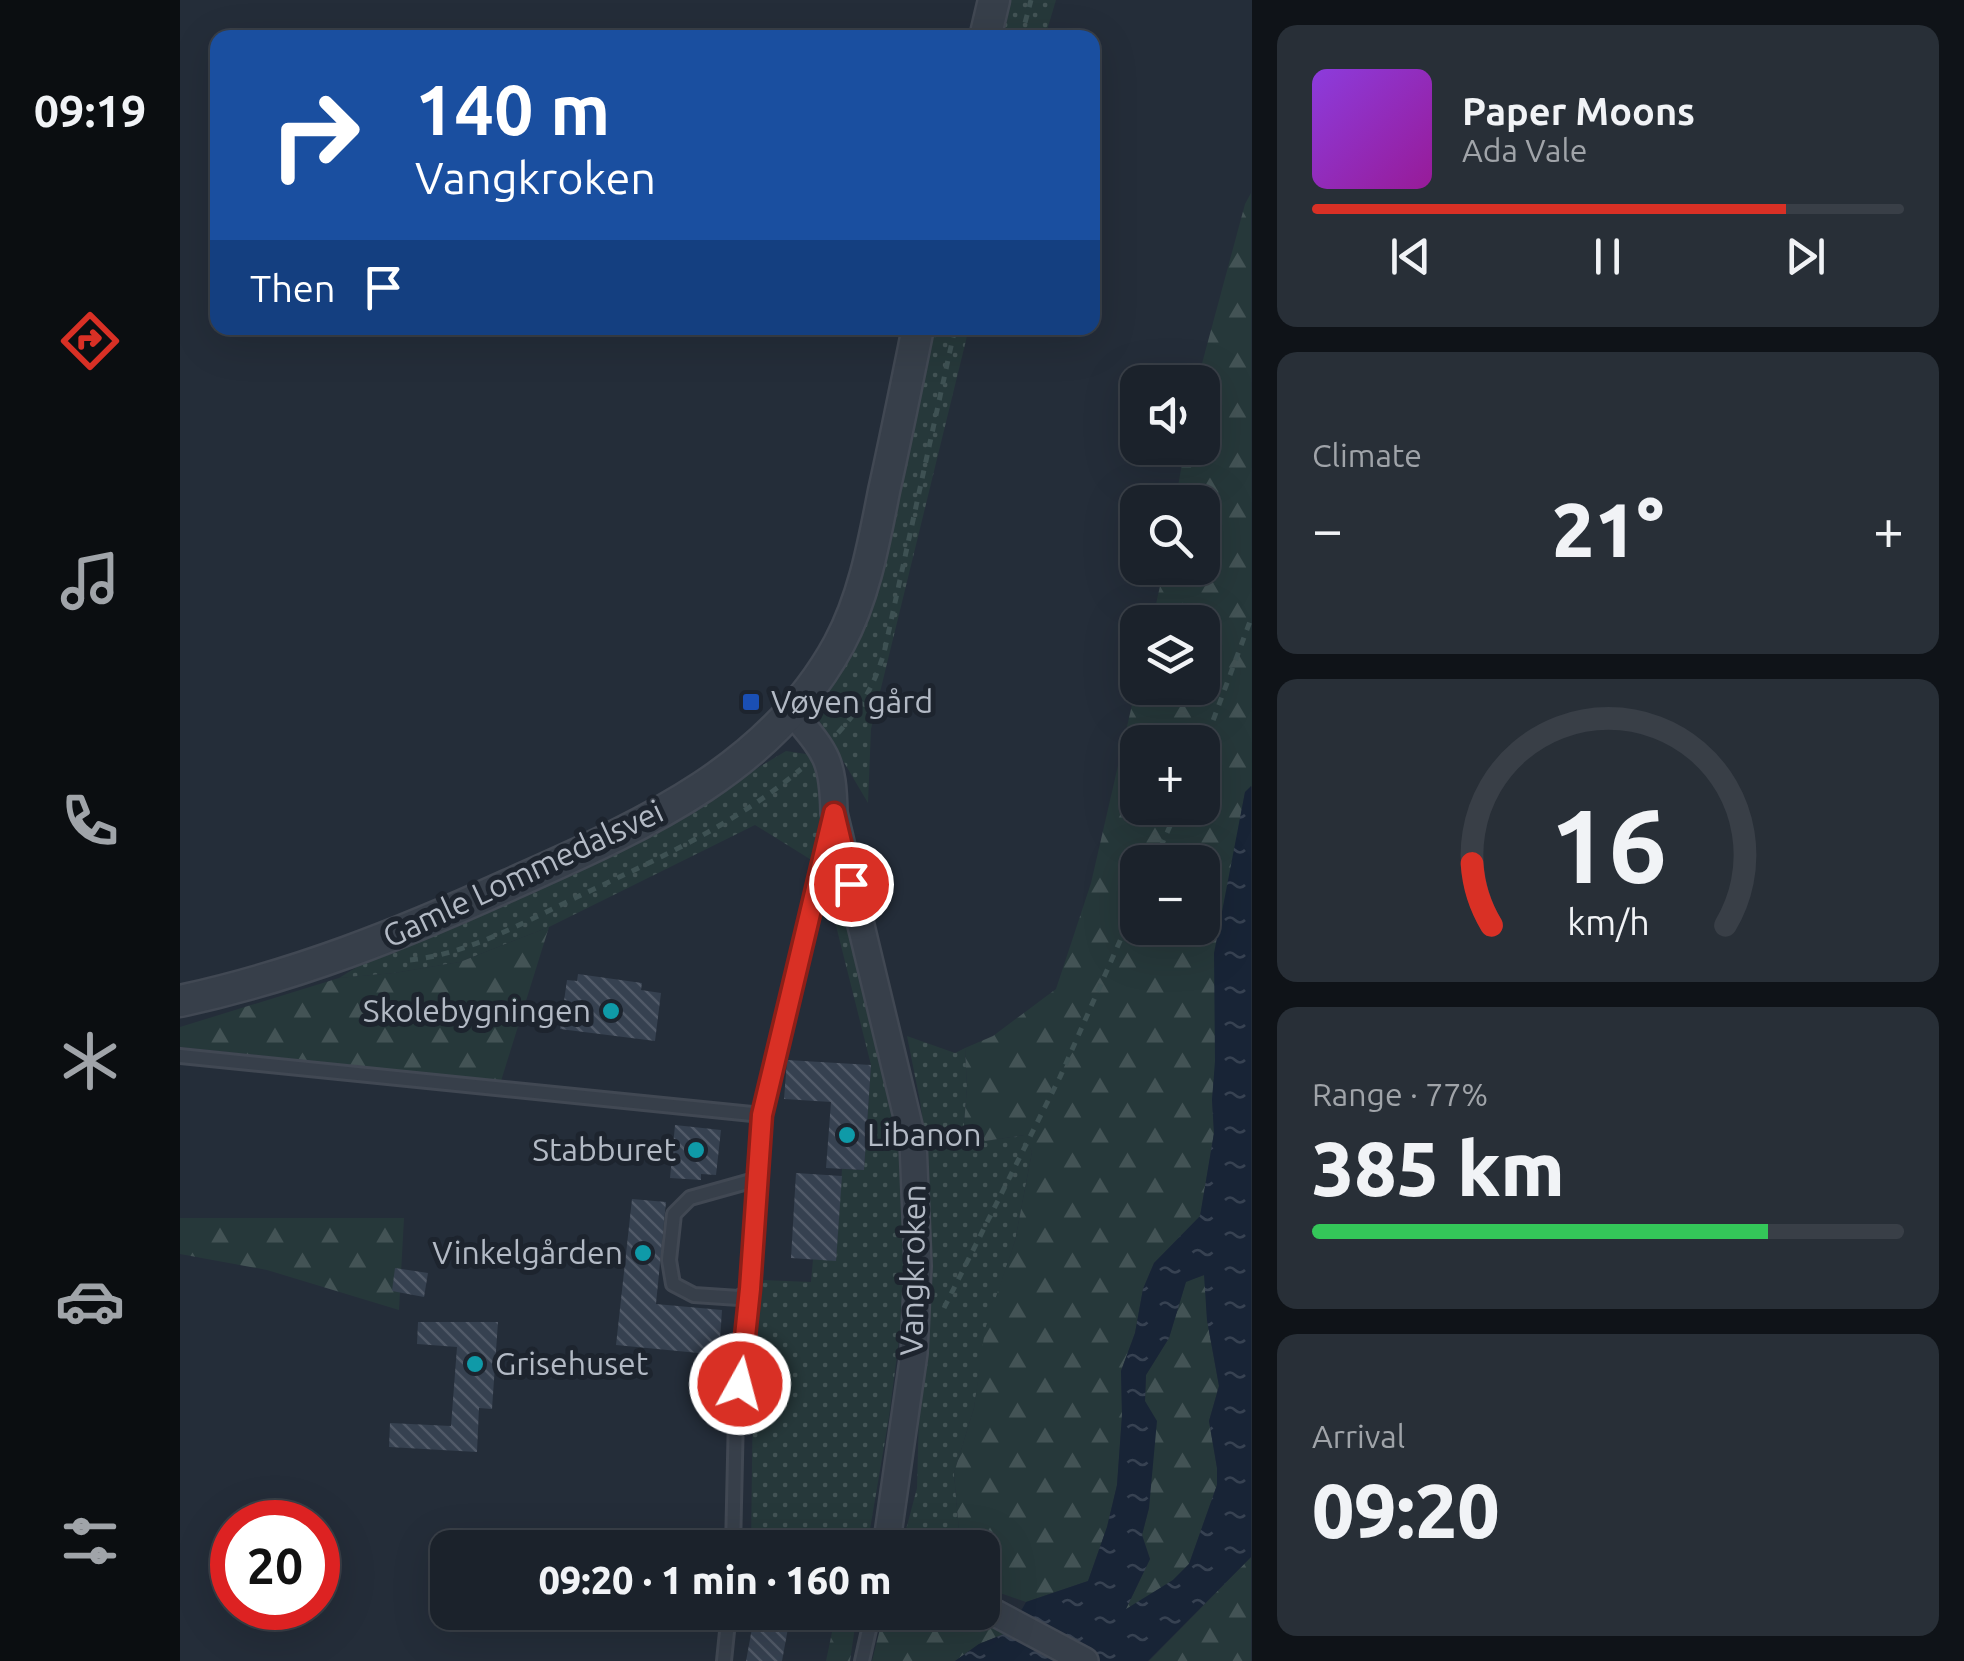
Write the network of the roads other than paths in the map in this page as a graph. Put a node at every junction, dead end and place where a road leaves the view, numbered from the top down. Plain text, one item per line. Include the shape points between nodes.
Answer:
1 (994, 0) edge
2 (987, 30) edge
3 (917, 335) edge
4 (792, 712) junction
5 (834, 813) junction
6 (180, 1001) edge
7 (180, 1056) edge
8 (762, 1115) junction
9 (758, 1179) junction
10 (750, 1289) junction
11 (734, 1530) edge
12 (889, 1530) edge
13 (1000, 1615) edge
14 (728, 1630) edge
15 (869, 1630) edge
16 (724, 1661) edge
17 (862, 1661) edge
18 (1085, 1661) edge

1 - 2 street
3 - 4 street, Gamle Lommedalsvei via 860,590 842,639
4 - 5 street, Vangkroken via 830,764
4 - 6 street, Gamle Lommedalsvei via 730,769 625,833 359,950
5 - 8 lane
5 - 12 street, Vangkroken via 912,1142 914,1353
7 - 8 lane
8 - 9 lane
9 - 10 lane
9 - 10 lane via 690,1198 674,1214 668,1260 674,1284 694,1295 739,1298
10 - 11 lane via 736,1415
13 - 18 street
14 - 16 lane
15 - 17 lane

